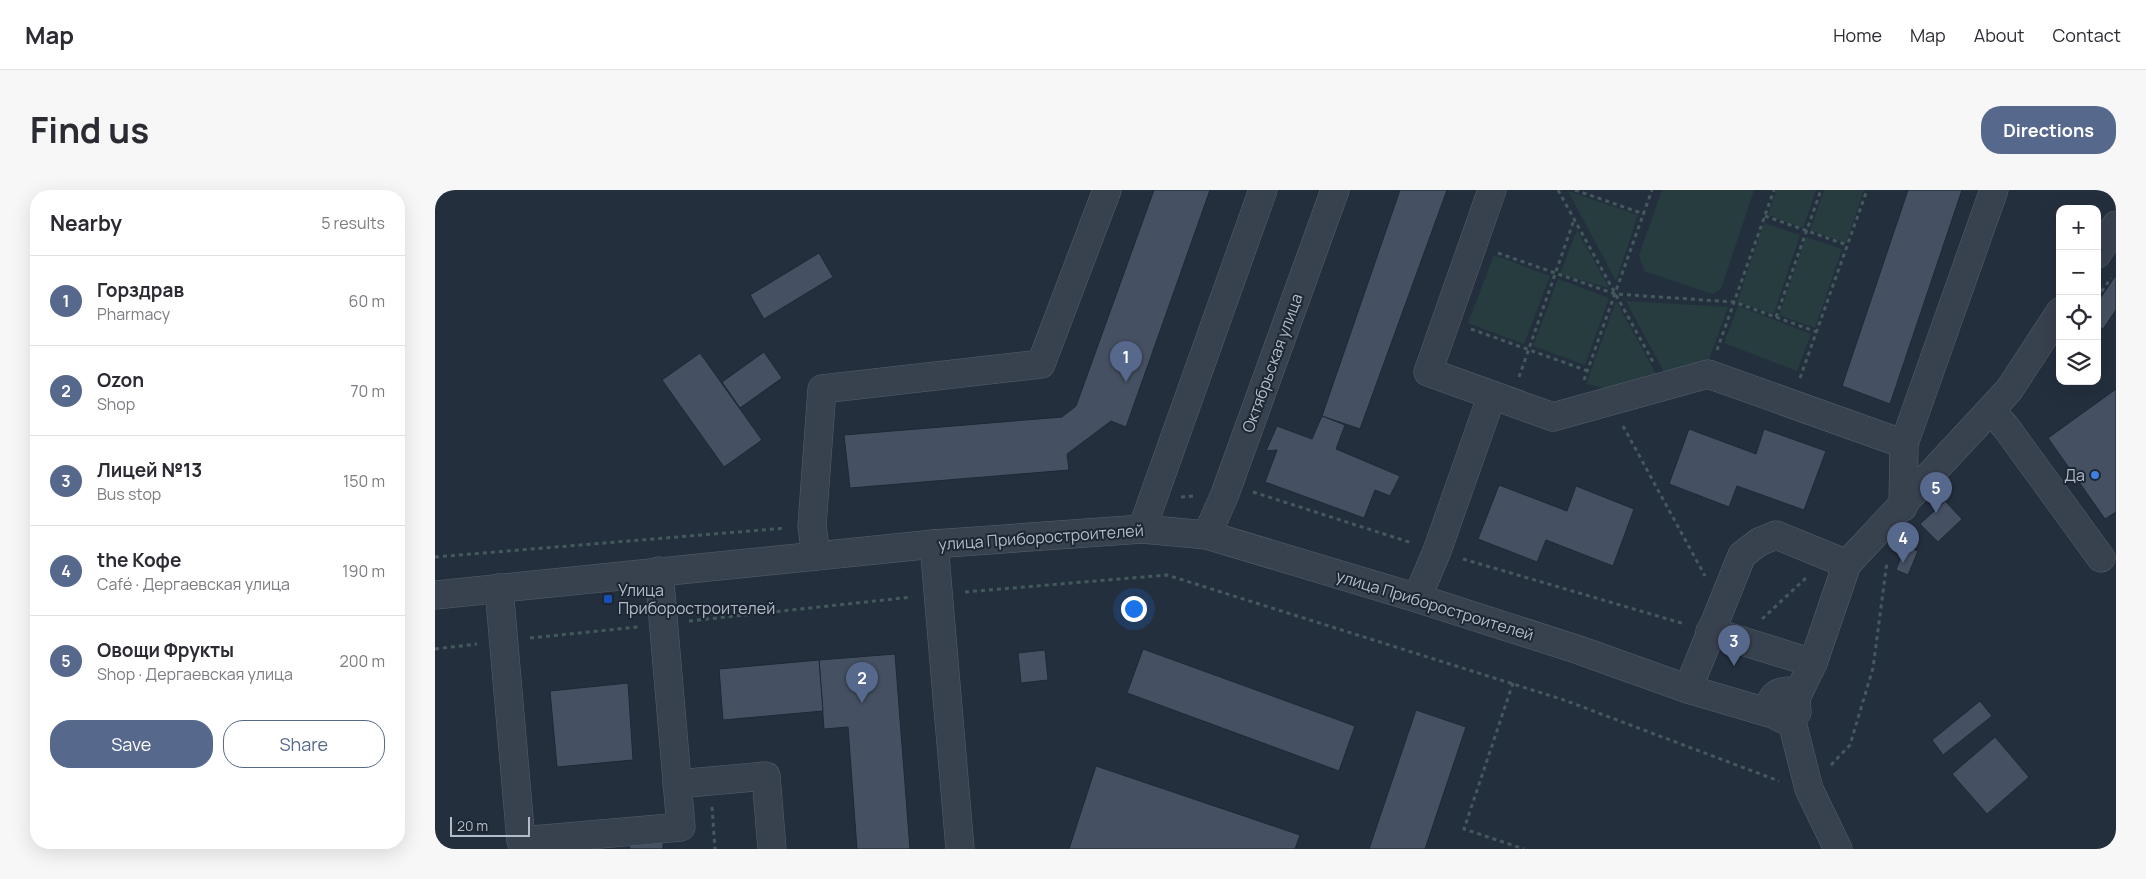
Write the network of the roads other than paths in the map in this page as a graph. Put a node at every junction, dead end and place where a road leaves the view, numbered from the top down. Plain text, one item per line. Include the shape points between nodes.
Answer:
1 (1107, 190) edge
2 (1263, 190) edge
3 (1335, 190) edge
4 (1493, 190) edge
5 (1994, 190) edge
6 (2116, 225) edge
7 (2100, 250) edge
8 (2056, 318) edge
9 (1501, 398) junction
10 (1991, 411) junction
11 (1904, 444) junction
12 (1903, 507) junction
13 (1142, 529) junction
14 (1207, 536) junction
15 (934, 544) junction
16 (815, 556) junction
17 (2101, 558) dead end
18 (1839, 560) junction
19 (659, 571) junction
20 (499, 588) junction
21 (435, 595) edge
22 (1417, 598) junction
23 (1710, 631) junction
24 (1813, 663) junction
25 (1688, 689) junction
26 (1787, 710) junction
27 (677, 784) junction
28 (772, 849) edge
29 (960, 849) edge
30 (1838, 849) edge

1 - 16 street via 1041,364 822,389 812,526
2 - 13 street
3 - 14 street, Октябрьская улица
4 - 9 street via 1428,372
5 - 11 street
6 - 7 street
8 - 10 street via 2009,390
9 - 11 street via 1553,417 1708,374
9 - 22 street
10 - 12 street
10 - 17 street
11 - 12 street
12 - 18 street
13 - 14 street, улица Приборостроителей
13 - 15 street, улица Приборостроителей
14 - 22 street, улица Приборостроителей
15 - 16 street, улица Приборостроителей
15 - 29 street
16 - 19 street, улица Приборостроителей
18 - 23 street via 1776,535 1759,542 1742,555
18 - 24 street
19 - 20 street, улица Приборостроителей
19 - 27 street
20 - 21 street, улица Приборостроителей
20 - 27 street via 521,841 681,827
22 - 25 street, улица Приборостроителей
23 - 24 street
23 - 25 street
24 - 26 street
25 - 26 street, улица Приборостроителей
26 - 30 street via 1809,788
27 - 28 street via 766,776

